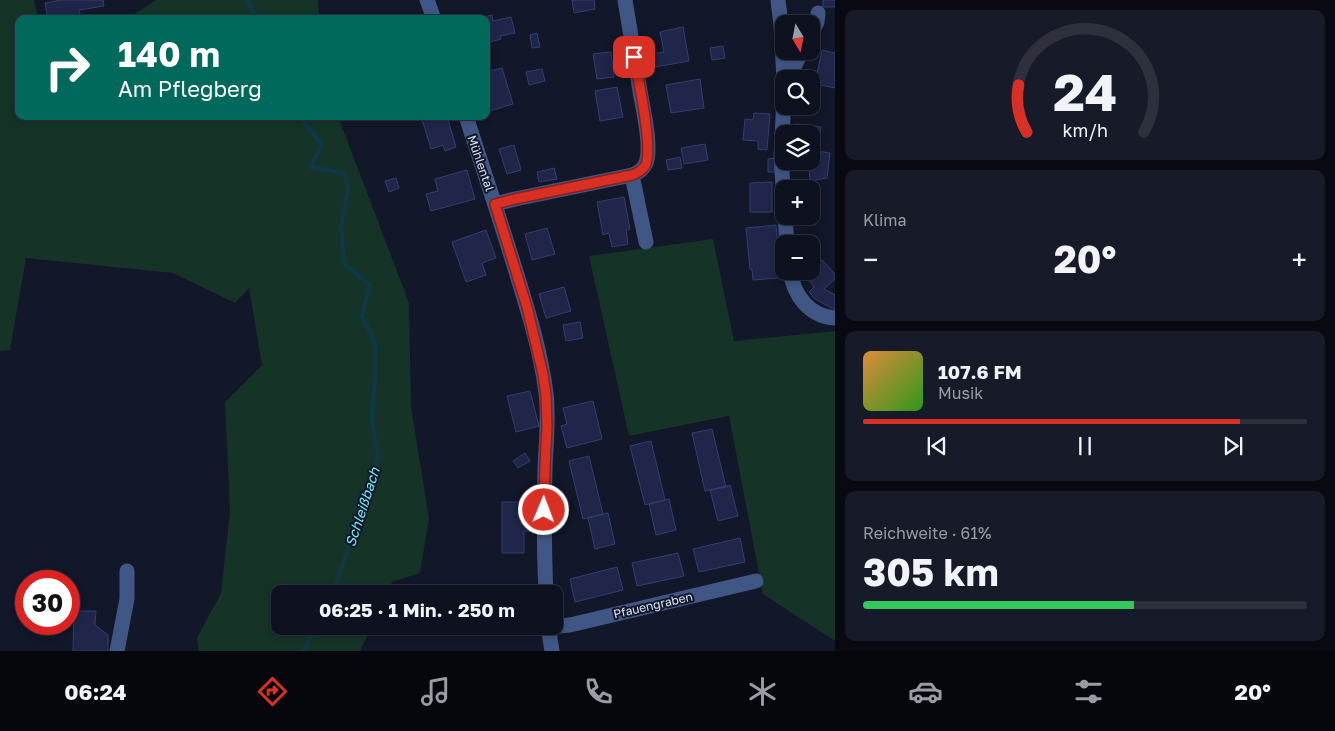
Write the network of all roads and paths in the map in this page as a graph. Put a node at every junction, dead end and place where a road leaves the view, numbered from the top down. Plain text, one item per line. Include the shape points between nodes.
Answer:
1 (427, 0) edge
2 (625, 0) edge
3 (778, 0) edge
4 (433, 15) edge
5 (784, 70) edge
6 (783, 115) edge
7 (467, 120) edge
8 (632, 175) junction
9 (783, 180) edge
10 (495, 204) junction
11 (646, 242) dead end
12 (793, 280) edge
13 (835, 318) edge
14 (127, 571) dead end
15 (756, 580) dead end
16 (546, 585) edge
17 (563, 626) edge
18 (549, 635) edge
19 (117, 651) edge
20 (552, 651) edge

1 - 4 street
2 - 8 street via 648,147 645,166
3 - 5 street
6 - 9 street
7 - 10 street, Mühlental
8 - 10 street
8 - 11 street
10 - 16 street, Mühlental via 527,307 545,388
12 - 13 street via 806,306 822,316
14 - 19 street via 127,599
15 - 17 street, Pfauengraben
18 - 20 street

